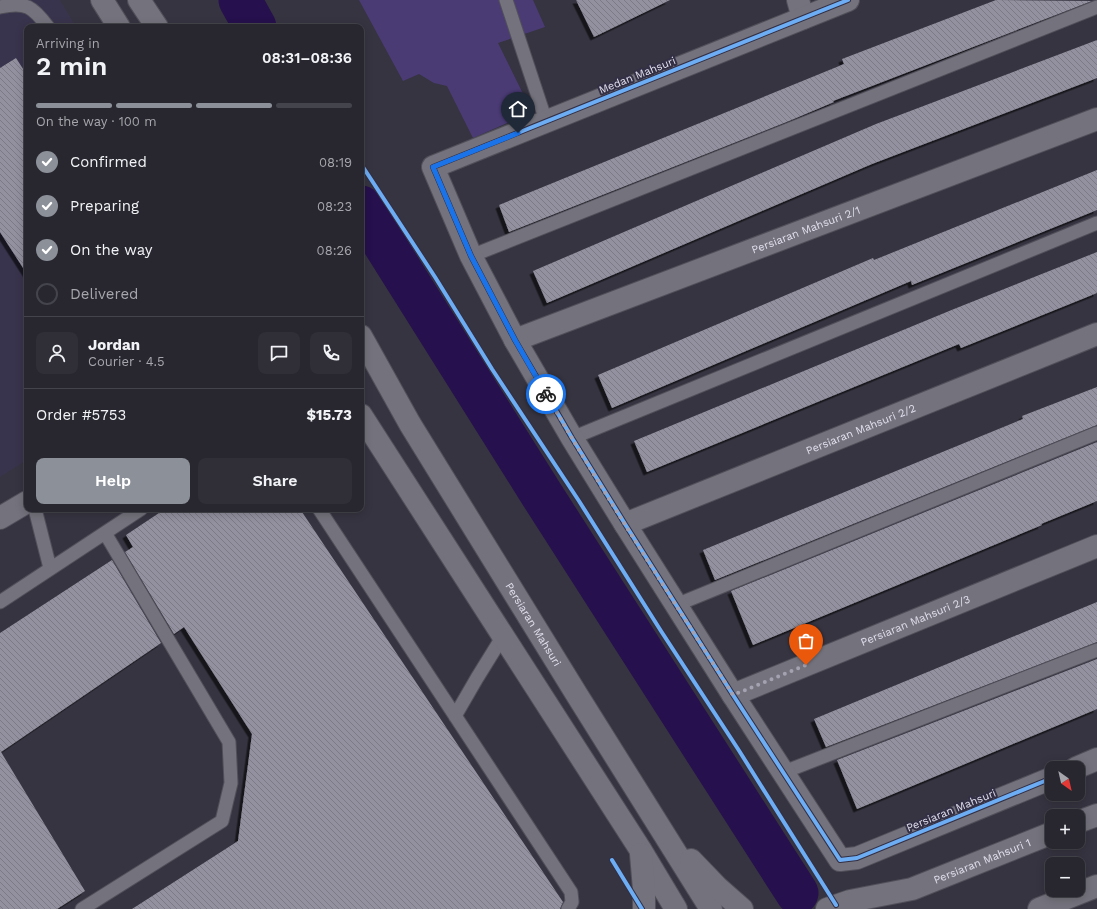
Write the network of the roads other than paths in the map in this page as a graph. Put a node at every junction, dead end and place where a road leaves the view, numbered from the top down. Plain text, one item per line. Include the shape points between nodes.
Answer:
1 (102, 0) edge
2 (139, 0) edge
3 (506, 0) edge
4 (848, 0) edge
5 (0, 7) edge
6 (1097, 7) edge
7 (801, 9) edge
8 (46, 24) edge
9 (117, 24) edge
10 (155, 24) edge
11 (1097, 118) edge
12 (546, 121) junction
13 (1097, 223) edge
14 (471, 256) junction
15 (1097, 334) edge
16 (515, 340) junction
17 (364, 341) edge
18 (364, 367) edge
19 (392, 390) junction
20 (364, 420) edge
21 (1097, 433) edge
22 (572, 438) junction
23 (24, 504) edge
24 (36, 512) edge
25 (136, 512) edge
26 (321, 512) edge
27 (0, 518) edge
28 (625, 524) junction
29 (105, 533) junction
30 (1097, 546) edge
31 (50, 568) junction
32 (0, 602) edge
33 (676, 605) junction
34 (503, 636) junction
35 (1097, 650) edge
36 (733, 695) junction
37 (455, 716) junction
38 (1097, 759) edge
39 (1085, 764) edge
40 (784, 772) junction
41 (1045, 781) edge
42 (1097, 815) edge
43 (1085, 819) edge
44 (661, 829) junction
45 (1045, 836) edge
46 (640, 849) junction
47 (1097, 886) edge
48 (912, 889) junction
49 (82, 909) edge
50 (568, 909) edge
51 (644, 909) edge
52 (676, 909) edge
53 (711, 909) edge
54 (742, 909) edge
55 (827, 909) edge
56 (882, 909) edge
57 (1039, 909) edge

1 - 9 street
2 - 10 street
3 - 12 lane
4 - 7 street, Medan Mahsuri
5 - 8 lane via 23,4 37,13
6 - 14 lane
7 - 12 street, Medan Mahsuri
11 - 16 street, Persiaran Mahsuri 2/1
12 - 14 street, Medan Mahsuri via 433,167
13 - 22 lane
14 - 16 street
15 - 28 street, Persiaran Mahsuri 2/2
16 - 22 street
17 - 19 street, Persiaran Mahsuri
18 - 19 street
19 - 44 street, Persiaran Mahsuri via 410,424
20 - 34 street
21 - 33 lane
22 - 28 street
23 - 27 street
24 - 31 lane
25 - 29 lane
26 - 37 lane
28 - 33 street
29 - 31 lane
29 - 49 lane via 229,742 231,783 222,820
30 - 36 street, Persiaran Mahsuri 2/3
31 - 32 lane
33 - 36 street
34 - 37 lane
34 - 46 street
35 - 40 lane
36 - 40 street
37 - 50 lane via 571,892 572,902
38 - 39 street
40 - 41 street, Persiaran Mahsuri via 840,860 857,858
42 - 43 street
44 - 53 street, Persiaran Mahsuri
44 - 54 street
45 - 48 street, Persiaran Mahsuri 1
46 - 51 street
46 - 52 street
47 - 57 street
48 - 55 street, Persiaran Mahsuri 1 via 850,901
48 - 56 street, Persiaran Mahsuri 1

